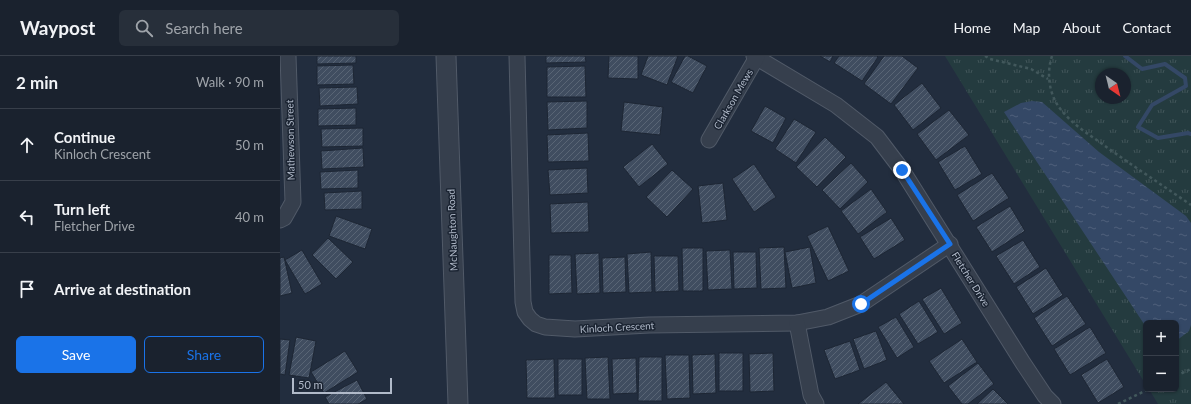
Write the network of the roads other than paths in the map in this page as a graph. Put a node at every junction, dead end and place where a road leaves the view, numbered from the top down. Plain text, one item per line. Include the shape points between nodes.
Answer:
1 (446, 56) edge
2 (516, 56) edge
3 (756, 57) edge
4 (286, 59) edge
5 (709, 140) dead end
6 (280, 220) edge
7 (950, 244) junction
8 (797, 323) junction
9 (458, 404) edge
10 (816, 404) edge
11 (1053, 404) edge

1 - 9 street, McNaughton Road
2 - 8 street, Kinloch Crescent via 523,302 530,319 545,327 575,329
3 - 5 street, Clarkson Mews
3 - 7 street, Fletcher Drive via 836,105 878,137
4 - 6 street, Mathewson Street via 293,202
7 - 8 street, Kinloch Crescent via 861,304 828,317
7 - 11 street, Fletcher Drive via 1023,363
8 - 10 street

